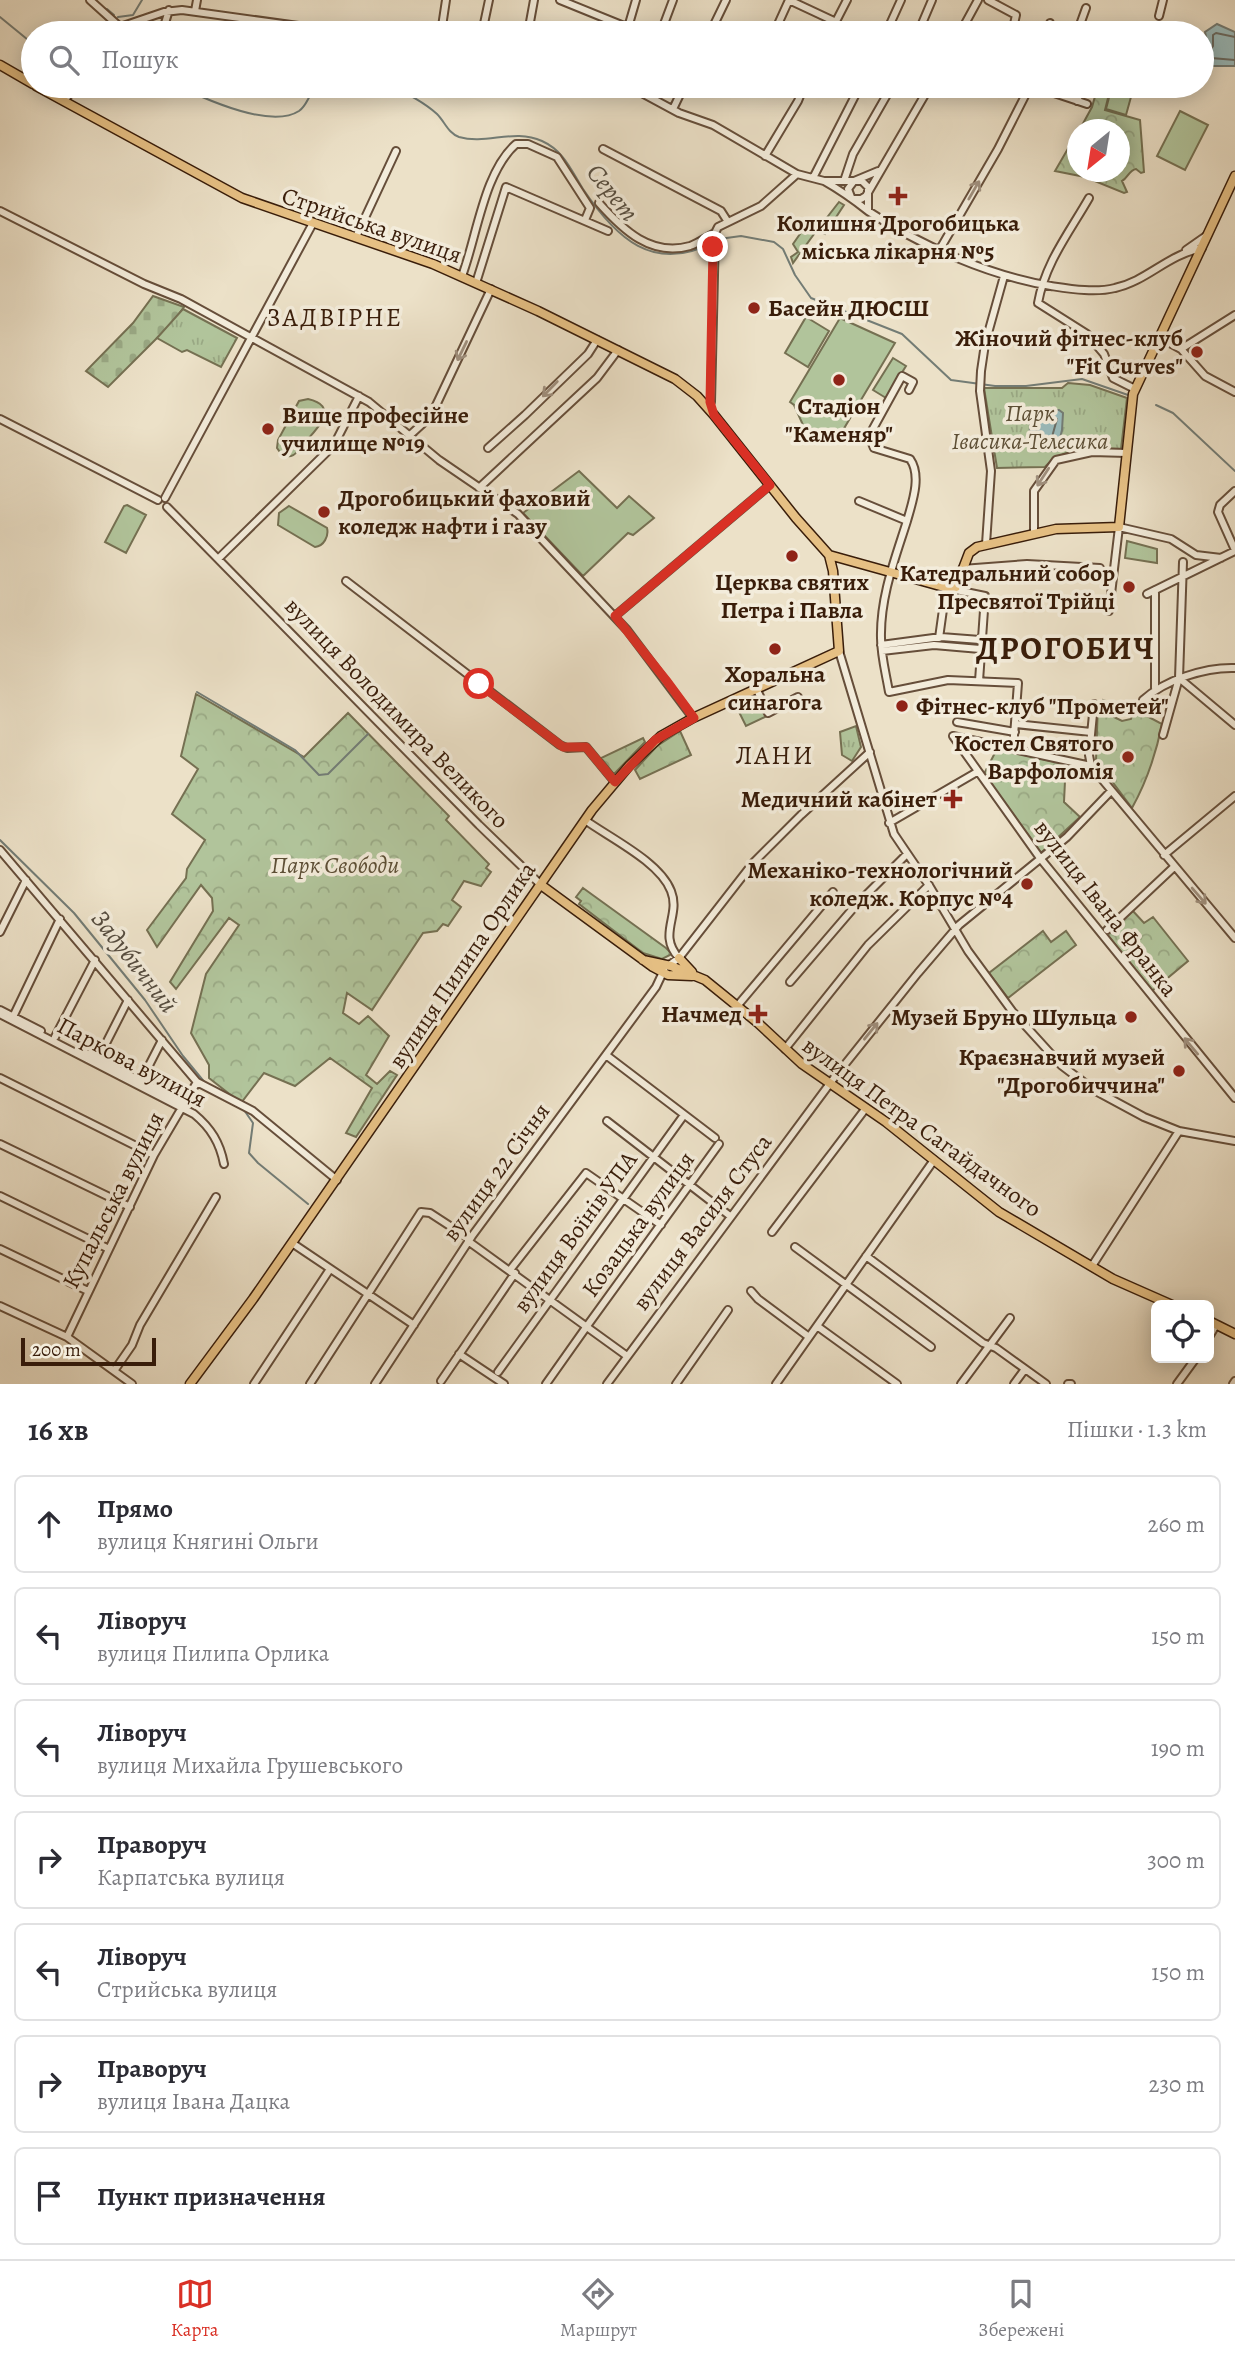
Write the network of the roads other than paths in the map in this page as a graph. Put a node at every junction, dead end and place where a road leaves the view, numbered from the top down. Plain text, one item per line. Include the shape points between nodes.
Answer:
1 (90, 0) edge
2 (197, 0) edge
3 (446, 0) edge
4 (489, 0) edge
5 (534, 0) edge
6 (560, 0) edge
7 (636, 0) edge
8 (673, 0) edge
9 (726, 0) edge
10 (789, 0) edge
11 (847, 0) edge
12 (901, 0) edge
13 (932, 0) edge
14 (978, 0) edge
15 (988, 0) edge
16 (1163, 0) edge
17 (1086, 8) dead end
18 (169, 10) junction
19 (195, 11) junction
20 (1159, 16) dead end
21 (110, 21) edge
22 (141, 21) edge
23 (166, 21) edge
24 (265, 21) edge
25 (443, 21) edge
26 (485, 21) edge
27 (530, 21) edge
28 (612, 21) edge
29 (630, 21) edge
30 (665, 21) edge
31 (716, 21) edge
32 (779, 21) edge
33 (834, 21) edge
34 (836, 21) edge
35 (891, 21) edge
36 (923, 21) edge
37 (967, 21) edge
38 (1015, 21) edge
39 (1081, 21) edge
40 (0, 65) edge
41 (21, 77) edge
42 (57, 98) edge
43 (67, 98) edge
44 (652, 98) edge
45 (678, 98) edge
46 (799, 98) edge
47 (854, 98) edge
48 (885, 98) edge
49 (923, 98) edge
50 (1025, 98) edge
51 (1072, 98) edge
52 (1078, 98) edge
53 (1077, 101) junction
54 (64, 102) junction
55 (1087, 104) dead end
56 (673, 109) junction
57 (603, 149) dead end
58 (396, 151) dead end
59 (765, 156) junction
60 (880, 170) junction
61 (797, 174) junction
62 (1235, 176) edge
63 (813, 178) junction
64 (824, 180) junction
65 (857, 180) junction
66 (844, 181) junction
67 (868, 192) junction
68 (853, 198) junction
69 (1089, 198) dead end
70 (599, 203) dead end
71 (868, 210) junction
72 (0, 211) edge
73 (585, 220) junction
74 (728, 222) junction
75 (313, 223) junction
76 (608, 231) dead end
77 (714, 235) junction
78 (1208, 235) junction
79 (356, 237) junction
80 (940, 249) junction
81 (1184, 252) junction
82 (1200, 252) junction
83 (462, 276) junction
84 (1004, 276) junction
85 (476, 283) junction
86 (1041, 285) junction
87 (491, 289) junction
88 (1235, 316) edge
89 (1160, 337) junction
90 (250, 338) junction
91 (597, 340) junction
92 (1181, 349) junction
93 (618, 350) junction
94 (909, 390) dead end
95 (1235, 392) edge
96 (1133, 394) junction
97 (359, 396) junction
98 (709, 399) junction
99 (0, 419) edge
100 (409, 436) junction
101 (488, 448) dead end
102 (1126, 453) junction
103 (770, 485) junction
104 (479, 488) junction
105 (1235, 491) edge
106 (161, 499) junction
107 (859, 502) dead end
108 (907, 521) junction
109 (1119, 527) junction
110 (1034, 533) junction
111 (1178, 543) junction
112 (986, 544) junction
113 (1235, 551) edge
114 (1195, 554) junction
115 (830, 555) junction
116 (219, 558) junction
117 (1221, 558) junction
118 (1183, 561) junction
119 (1100, 568) dead end
120 (962, 569) junction
121 (1196, 570) junction
122 (890, 574) junction
123 (1182, 578) junction
124 (346, 581) dead end
125 (949, 589) junction
126 (1155, 590) junction
127 (1147, 594) dead end
128 (1109, 611) dead end
129 (615, 616) junction
130 (980, 640) junction
131 (939, 641) junction
132 (882, 648) junction
133 (980, 649) junction
134 (839, 651) junction
135 (1235, 668) edge
136 (1180, 678) junction
137 (979, 681) junction
138 (756, 688) junction
139 (1155, 688) junction
140 (798, 697) dead end
141 (1143, 700) dead end
142 (1094, 705) dead end
143 (694, 718) junction
144 (957, 722) dead end
145 (1235, 725) edge
146 (1015, 728) junction
147 (1091, 732) junction
148 (1163, 734) dead end
149 (1013, 749) junction
150 (870, 752) junction
151 (1091, 766) junction
152 (977, 772) junction
153 (615, 782) junction
154 (1111, 791) junction
155 (1235, 796) edge
156 (585, 820) junction
157 (889, 823) junction
158 (0, 850) edge
159 (907, 854) junction
160 (1164, 855) junction
161 (1041, 859) junction
162 (1174, 867) junction
163 (26, 880) junction
164 (541, 884) junction
165 (929, 885) junction
166 (834, 892) dead end
167 (60, 919) junction
168 (955, 929) junction
169 (1107, 930) dead end
170 (0, 932) edge
171 (1235, 938) edge
172 (679, 958) junction
173 (95, 960) junction
174 (643, 960) junction
175 (653, 967) junction
176 (670, 971) junction
177 (699, 977) junction
178 (790, 982) dead end
179 (656, 987) junction
180 (128, 1000) junction
181 (738, 1005) junction
182 (0, 1012) edge
183 (12, 1018) junction
184 (55, 1037) junction
185 (162, 1040) junction
186 (785, 1049) junction
187 (606, 1055) junction
188 (98, 1059) junction
189 (0, 1078) edge
190 (141, 1081) junction
191 (197, 1082) junction
192 (829, 1084) junction
193 (1235, 1098) edge
194 (182, 1105) junction
195 (866, 1108) junction
196 (684, 1115) junction
197 (607, 1121) dead end
198 (1179, 1132) junction
199 (1235, 1141) edge
200 (0, 1143) edge
201 (154, 1155) junction
202 (653, 1156) junction
203 (933, 1160) junction
204 (224, 1164) dead end
205 (337, 1180) junction
206 (690, 1185) junction
207 (0, 1196) edge
208 (216, 1197) dead end
209 (623, 1198) junction
210 (130, 1207) junction
211 (730, 1216) junction
212 (661, 1225) junction
213 (772, 1232) dead end
214 (469, 1240) junction
215 (292, 1243) junction
216 (795, 1247) dead end
217 (0, 1249) edge
218 (108, 1249) junction
219 (866, 1256) junction
220 (1092, 1266) junction
221 (330, 1269) junction
222 (513, 1272) junction
223 (846, 1285) junction
224 (88, 1291) junction
225 (751, 1291) dead end
226 (369, 1294) junction
227 (550, 1299) junction
228 (1160, 1300) edge
229 (0, 1306) edge
230 (728, 1310) dead end
231 (1010, 1318) dead end
232 (1214, 1324) edge
233 (414, 1325) junction
234 (817, 1325) junction
235 (587, 1326) junction
236 (1235, 1334) edge
237 (67, 1337) junction
238 (809, 1338) junction
239 (990, 1345) junction
240 (931, 1347) dead end
241 (459, 1353) junction
242 (627, 1356) junction
243 (1192, 1363) edge
244 (1025, 1369) junction
245 (114, 1371) junction
246 (498, 1372) dead end
247 (440, 1381) dead end
248 (132, 1384) edge
249 (190, 1384) edge
250 (254, 1384) edge
251 (310, 1384) edge
252 (374, 1384) edge
253 (504, 1384) edge
254 (546, 1384) edge
255 (607, 1384) edge
256 (676, 1384) edge
257 (776, 1384) edge
258 (897, 1384) edge
259 (961, 1384) edge
260 (1014, 1384) edge
261 (1046, 1384) edge
262 (1177, 1384) edge

1 - 21 street
2 - 19 street
3 - 25 street
4 - 26 street
5 - 27 street
6 - 28 street
7 - 29 street
8 - 30 street
9 - 31 street
10 - 32 street
10 - 33 street
11 - 34 street
12 - 35 street
13 - 36 street
14 - 37 street
15 - 38 street via 1016,15
16 - 20 street
17 - 39 street
18 - 19 street
18 - 22 street
18 - 23 street
19 - 24 street
40 - 41 main road, Стрийська вулиця
42 - 54 main road, Стрийська вулиця
43 - 54 street
44 - 56 street
45 - 56 street
46 - 59 street
47 - 63 street
48 - 66 street via 853,154
49 - 60 street
80 -> 50 street
51 - 53 street
52 - 53 street
53 - 55 street
54 - 75 main road, Стрийська вулиця via 242,198
56 - 59 street via 713,125
57 - 74 street via 721,211
58 - 79 street
59 - 61 street
60 - 65 street
60 - 67 street
61 - 63 street
61 - 74 street via 761,206
62 - 78 main road
63 - 64 street
64 - 66 street
64 - 68 street
65 - 66 street
65 - 67 street via 865,182
65 - 68 street via 849,186
67 - 68 street via 861,199
67 - 71 street
68 - 71 street
69 - 86 street
70 - 77 street via 633,236 656,247 692,245
71 - 80 street
72 - 90 street via 181,299
73 - 76 street
73 - 83 street via 590,208 557,157 528,144 516,144 494,173
73 - 85 street via 506,187
74 - 77 street
75 - 79 main road, Стрийська вулиця
75 - 90 street
77 - 98 street
78 - 81 street
78 - 82 main road
79 - 83 main road, Стрийська вулиця
80 - 84 street
81 - 82 street
81 - 86 street via 1114,288
82 - 89 main road
83 - 85 main road, Стрийська вулиця
84 - 86 street
84 - 112 street via 985,345 980,384 991,471
85 - 87 main road, Стрийська вулиця
86 - 96 street via 1038,303 1087,334 1104,354 1112,378
87 - 91 main road, Стрийська вулиця
87 -> 100 street via 431,416
88 - 92 street
89 - 92 street
89 - 96 main road
90 - 97 street
90 - 106 street
91 - 93 main road, Стрийська вулиця
91 -> 101 street via 588,354
92 - 95 street via 1205,376
93 - 98 main road, Стрийська вулиця
93 - 104 street via 597,378
94 - 108 street via 913,382 902,376 869,436 874,447 913,463 914,488
96 - 102 main road
97 - 100 street
97 - 116 street via 334,445
98 - 103 main road, Стрийська вулиця via 714,415
99 - 106 street
100 - 104 street
102 - 109 main road
102 -> 110 street via 1092,452 1056,460 1034,491
103 - 115 main road, Стрийська вулиця
103 - 129 street
104 - 129 street via 519,514
105 - 113 street via 1218,512
106 - 116 street, вулиця Володимира Великого
107 - 108 street
108 - 122 street
109 - 110 main road
109 - 111 street
109 - 128 street
110 - 112 main road
111 - 114 street
111 - 118 street
112 - 120 main road via 970,551
113 - 117 street
114 - 117 street
114 - 118 street
114 - 121 street via 1200,562
115 - 122 main road
115 - 134 main road
116 - 164 street, вулиця Володимира Великого
117 - 121 street
118 - 121 street via 1187,570
118 - 123 street
119 - 120 street via 1035,564
120 - 125 main road via 956,587
121 - 123 street
122 - 125 main road
122 - 132 street
123 - 126 street
123 - 136 street
124 - 153 street via 560,745 586,747
125 - 130 street via 985,596
125 - 131 street
126 - 127 street
126 - 139 street
129 - 143 street
130 - 131 street
130 - 133 street
131 - 132 street
131 - 133 street
132 - 137 street via 889,692 941,681
133 - 137 street
134 - 138 main road, вулиця Пилипа Орлика
134 - 150 street
135 - 136 street
136 - 139 street
136 - 145 street
136 - 148 street
137 - 146 street via 1018,682
138 - 140 street via 768,713
138 - 143 main road, вулиця Пилипа Орлика
139 - 141 street
142 - 147 street
143 - 153 main road, вулиця Пилипа Орлика via 655,740
144 - 146 street
146 - 147 street
146 - 149 street
147 - 151 street
149 - 151 street
149 - 152 street, вулиця Івана Франка via 953,736
150 - 157 street
150 - 172 street via 758,857
151 - 154 street
152 - 157 street
152 - 161 street, вулиця Івана Франка
153 - 156 main road, вулиця Пилипа Орлика
154 - 160 street
154 - 161 street, вулиця Василя Стуса
155 - 160 street
156 - 164 main road, вулиця Пилипа Орлика
156 - 172 street via 666,880 674,903 669,943
157 - 159 street
158 - 163 street
159 - 165 street
159 - 178 street
160 - 162 street
161 - 168 street, вулиця Василя Стуса
193 -> 161 street, вулиця Івана Франка
162 - 169 street
162 -> 171 street
163 - 167 street
163 - 170 street
164 - 174 main road, вулиця Володимира Великого
164 - 205 main road, вулиця Пилипа Орлика
165 - 168 street
165 - 186 street via 869,945
166 - 181 street
167 - 173 street
167 - 183 street
192 -> 168 street, вулиця Василя Стуса
168 - 198 street via 1012,1011 1071,1074 1120,1105
172 - 176 street
172 - 177 main road, вулиця Петра Сагайдачного
173 - 180 street
173 - 184 street
174 - 175 main road, вулиця Володимира Великого
174 - 176 main road
175 - 176 main road, вулиця Володимира Великого
175 - 179 street
176 - 177 main road
176 - 179 street, вулиця 22 Січня
177 - 181 main road, вулиця Петра Сагайдачного
179 - 187 street, вулиця 22 Січня
180 - 185 street
180 - 188 street
181 - 186 main road, вулиця Петра Сагайдачного
182 - 183 street, Паркова вулиця
183 - 184 street, Паркова вулиця
183 - 194 street, Паркова вулиця
184 - 188 street, Паркова вулиця
185 - 190 street
185 - 191 street
186 - 192 main road, вулиця Петра Сагайдачного
187 - 196 street
187 - 214 street, вулиця 22 Січня
188 - 190 street, Паркова вулиця
189 - 201 street
190 - 194 street, Паркова вулиця
191 - 194 street, Купальська вулиця
191 - 205 street via 253,1111
192 - 195 main road, вулиця Петра Сагайдачного
192 - 211 street, вулиця Василя Стуса
194 - 201 street, Купальська вулиця
194 - 204 street, Паркова вулиця via 211,1131
195 - 203 main road, вулиця Петра Сагайдачного
195 - 213 street
196 - 202 street, вулиця Воїнів УПА
196 - 206 street, Козацька вулиця via 717,1142
197 - 202 street
198 - 199 street
198 - 220 street
200 - 210 street
201 - 210 street, Купальська вулиця
202 - 206 street
202 - 209 street, вулиця Воїнів УПА
203 - 219 street
203 - 220 main road, вулиця Петра Сагайдачного via 1014,1223
205 - 215 main road, вулиця Пилипа Орлика
206 - 211 street
206 - 212 street, Козацька вулиця
207 - 218 street
208 - 245 street
209 - 212 street
209 - 222 street via 586,1172
209 - 227 street, вулиця Воїнів УПА
210 - 218 street, Купальська вулиця
211 - 242 street, вулиця Василя Стуса
212 - 235 street, Козацька вулиця
214 - 222 street
214 - 226 street via 430,1213 421,1212
214 - 233 street, вулиця 22 Січня
215 - 221 street
215 - 249 main road, вулиця Пилипа Орлика
216 - 223 street
217 - 224 street
218 - 224 street, Купальська вулиця
219 - 223 street
219 - 239 street
220 - 228 main road, вулиця Петра Сагайдачного
221 - 226 street
221 - 250 street
222 - 227 street
222 - 241 street
223 - 234 street
223 - 240 street
224 - 237 street, Купальська вулиця
225 - 238 street
226 - 233 street
226 - 251 street
227 - 235 street
227 - 246 street, вулиця Воїнів УПА
229 - 237 street
230 - 256 street
231 - 239 street
232 - 236 main road
233 - 252 street, вулиця 22 Січня
234 - 238 street
234 - 258 street
235 - 242 street
235 - 254 street, Козацька вулиця
237 - 245 street
238 - 257 street
239 - 244 street
239 - 259 street
241 - 247 street
241 - 253 street
242 - 255 street, вулиця Василя Стуса
243 - 262 street
244 - 260 street
244 - 261 street
245 - 248 street

